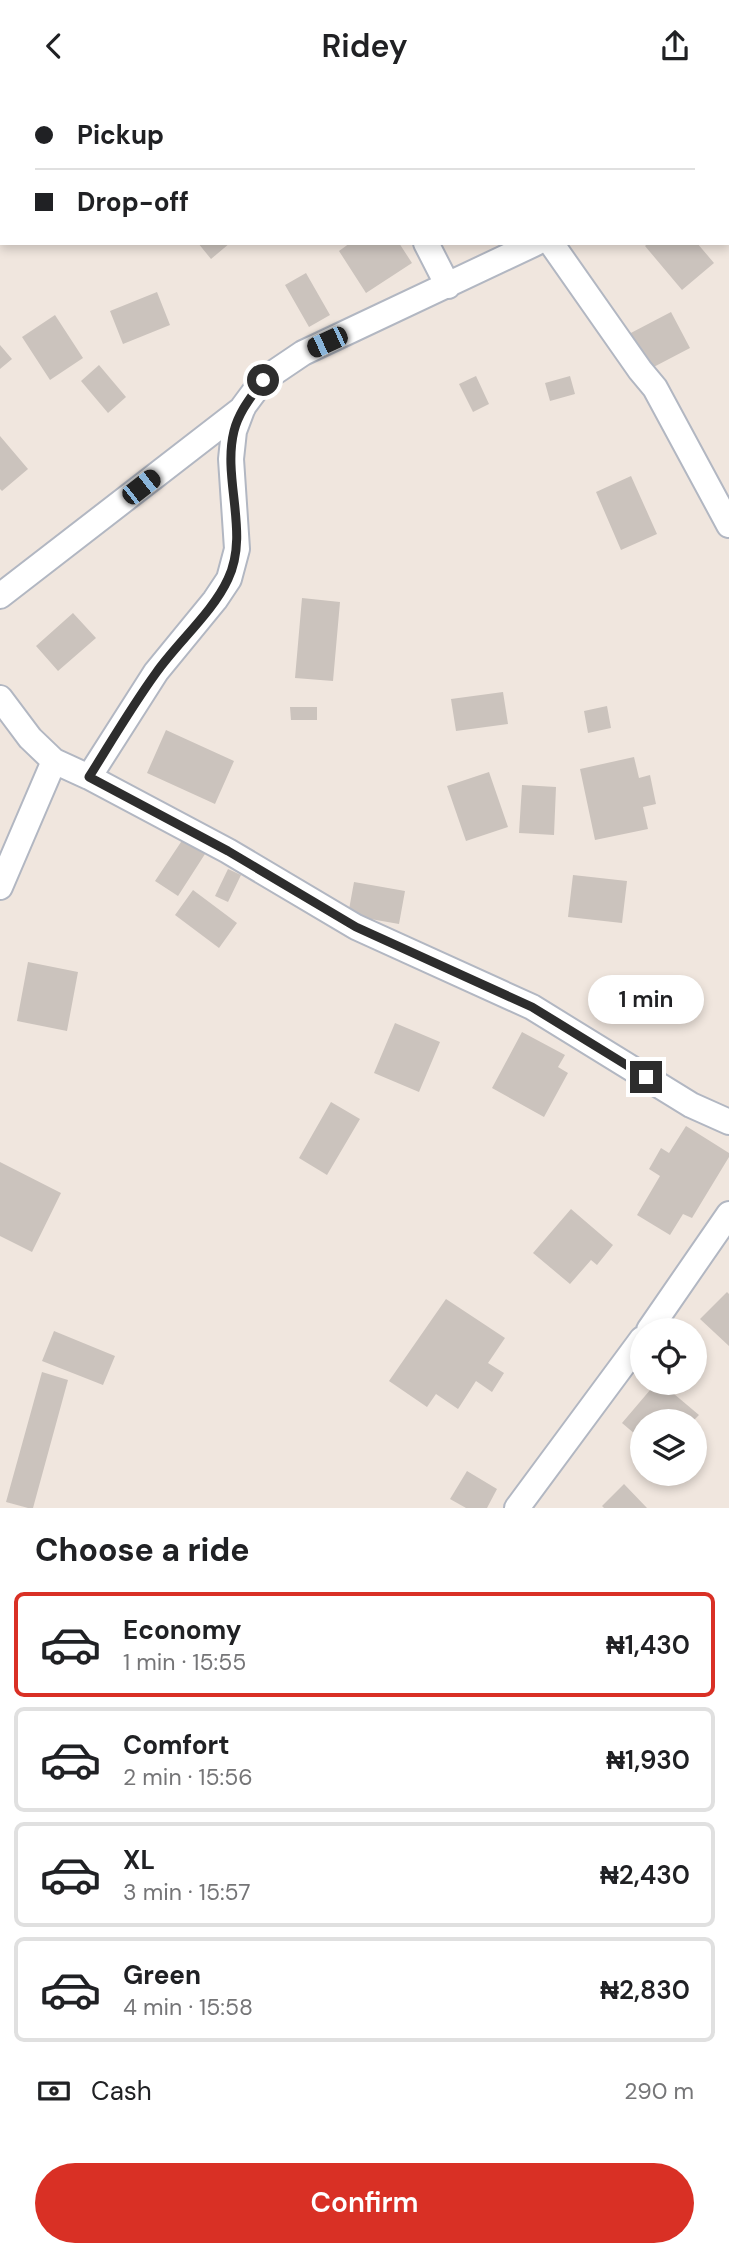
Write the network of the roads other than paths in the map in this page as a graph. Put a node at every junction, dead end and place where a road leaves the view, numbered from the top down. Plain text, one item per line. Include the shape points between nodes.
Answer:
1 (427, 245) edge
2 (532, 245) edge
3 (552, 245) edge
4 (448, 286) junction
5 (243, 407) junction
6 (729, 525) edge
7 (0, 596) edge
8 (0, 698) edge
9 (54, 761) junction
10 (89, 777) junction
11 (0, 887) edge
12 (729, 1122) edge
13 (729, 1214) edge
14 (657, 1318) edge
15 (630, 1355) edge
16 (517, 1508) edge

1 - 4 street
2 - 4 street
3 - 6 street via 655,388
4 - 5 street via 303,353 263,380
5 - 7 street
5 - 10 street via 232,450 237,549 229,579 156,673
8 - 9 street
9 - 10 street
9 - 11 street
10 - 12 street via 228,851 356,927 532,1007 691,1105
13 - 14 street
15 - 16 street

